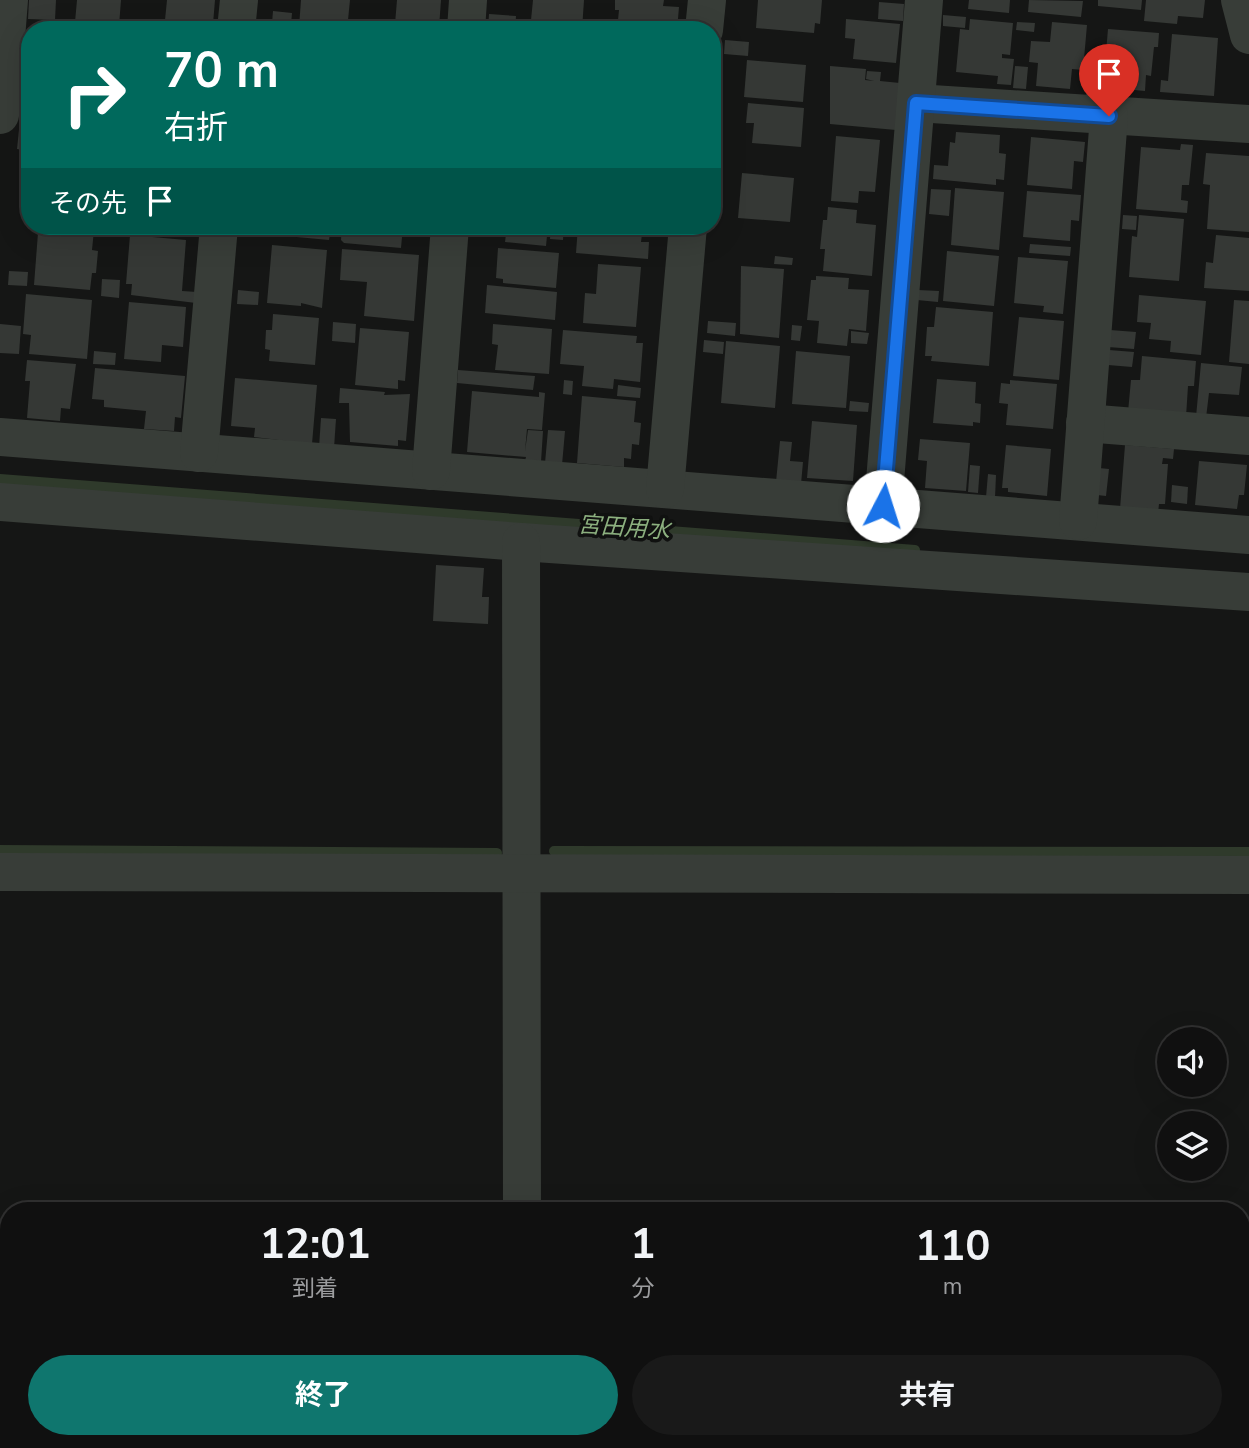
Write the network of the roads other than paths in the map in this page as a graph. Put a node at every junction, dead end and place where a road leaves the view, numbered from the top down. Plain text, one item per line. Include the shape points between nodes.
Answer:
1 (9, 0) edge
2 (239, 0) edge
3 (468, 0) edge
4 (707, 0) edge
5 (924, 0) edge
6 (1240, 0) edge
7 (237, 21) edge
8 (467, 21) edge
9 (705, 21) edge
10 (1249, 35) edge
11 (916, 103) junction
12 (0, 115) edge
13 (1109, 116) junction
14 (1249, 124) edge
15 (218, 235) edge
16 (449, 235) edge
17 (687, 235) edge
18 (1085, 423) junction
19 (1249, 436) edge
20 (0, 437) edge
21 (199, 453) junction
22 (431, 471) junction
23 (665, 489) junction
24 (0, 502) edge
25 (883, 506) junction
26 (1078, 521) junction
27 (1249, 535) edge
28 (521, 542) junction
29 (1249, 592) edge
30 (0, 872) edge
31 (522, 873) junction
32 (1249, 875) edge
33 (522, 1202) edge

1 - 12 street
2 - 7 street
3 - 8 street
4 - 9 street
5 - 11 street
6 - 10 street
11 - 13 street
11 - 25 street
13 - 14 street
13 - 18 street
15 - 21 street
16 - 22 street
17 - 23 street
18 - 19 street
18 - 26 street
20 - 21 street
21 - 22 street
22 - 23 street
23 - 25 street
24 - 28 street
25 - 26 street
26 - 27 street
28 - 29 street
28 - 31 street
30 - 31 street
31 - 32 street
31 - 33 street

